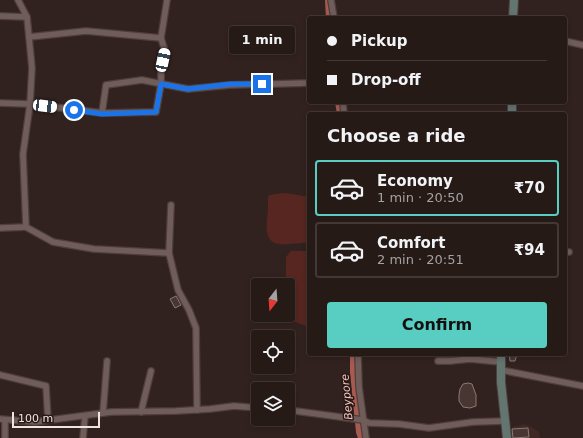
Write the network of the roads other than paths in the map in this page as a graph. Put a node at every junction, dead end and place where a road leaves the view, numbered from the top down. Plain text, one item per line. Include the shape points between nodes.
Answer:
1 (18, 0) edge
2 (167, 0) edge
3 (331, 0) edge
4 (514, 0) edge
5 (0, 16) edge
6 (26, 16) junction
7 (334, 16) edge
8 (514, 16) edge
9 (29, 37) junction
10 (162, 38) junction
11 (567, 41) edge
12 (583, 45) edge
13 (307, 83) edge
14 (161, 84) junction
15 (0, 103) edge
16 (30, 104) junction
17 (102, 114) junction
18 (171, 205) dead end
19 (26, 227) junction
20 (0, 228) edge
21 (169, 253) junction
22 (358, 356) edge
23 (501, 358) edge
24 (107, 360) dead end
25 (438, 361) dead end
26 (501, 370) junction
27 (151, 371) dead end
28 (0, 375) edge
29 (583, 386) edge
30 (251, 407) edge
31 (197, 410) junction
32 (295, 411) edge
33 (142, 412) junction
34 (103, 413) junction
35 (85, 416) junction
36 (2, 419) edge
37 (48, 420) junction
38 (363, 420) junction
39 (505, 421) junction
40 (5, 438) edge
41 (83, 438) edge
42 (366, 438) edge
43 (507, 438) edge

1 - 6 street
2 - 10 street
3 - 7 street
4 - 8 main road
5 - 6 street
6 - 9 street
9 - 10 street via 86,31
9 - 16 street via 32,68
10 - 14 street via 165,51
11 - 12 street
13 - 14 street via 230,84 188,89
14 - 17 street via 156,112
14 - 17 street via 142,80 106,85
15 - 16 street
16 - 17 street
16 - 19 street via 23,154
18 - 21 street
19 - 20 street
19 - 21 street via 53,242 94,249
21 - 31 street via 178,290 196,328
22 - 38 street
23 - 25 street
23 - 26 main road
24 - 34 street
26 - 29 street
26 - 39 main road
27 - 33 street
28 - 37 street via 46,386
30 - 31 street via 234,406
31 - 33 street
32 - 38 street
33 - 34 street
34 - 35 street
35 - 37 street
35 - 41 street
36 - 37 street via 35,422
36 - 40 street
38 - 39 street via 369,423 429,428
38 - 42 street
39 - 43 main road

